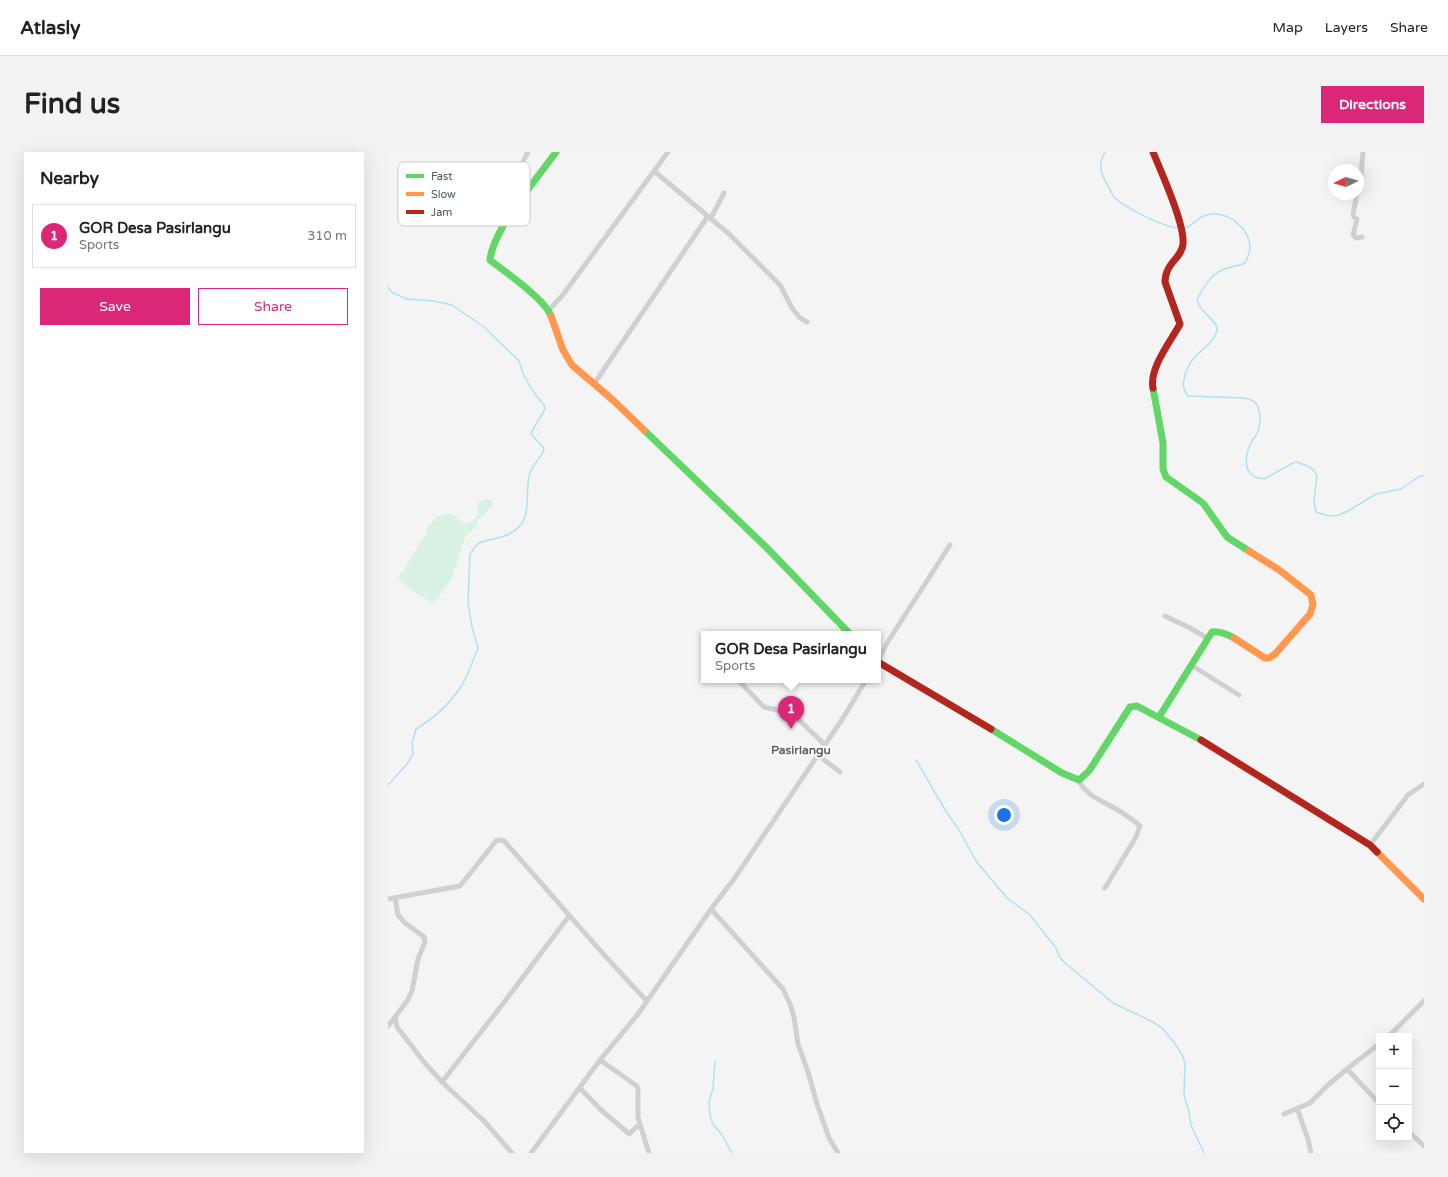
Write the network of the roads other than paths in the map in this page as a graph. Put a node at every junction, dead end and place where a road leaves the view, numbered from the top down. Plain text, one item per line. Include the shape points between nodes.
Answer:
1 (528, 152) edge
2 (556, 152) edge
3 (668, 152) edge
4 (1153, 152) edge
5 (1363, 152) edge
6 (523, 162) edge
7 (1362, 164) edge
8 (654, 171) junction
9 (530, 188) edge
10 (724, 194) dead end
11 (1356, 200) edge
12 (710, 217) junction
13 (505, 226) edge
14 (1362, 237) dead end
15 (549, 310) junction
16 (807, 322) dead end
17 (594, 384) junction
18 (950, 544) dead end
19 (1165, 616) dead end
20 (847, 631) edge
21 (1207, 638) junction
22 (881, 655) edge
23 (881, 663) edge
24 (1191, 665) junction
25 (741, 683) edge
26 (864, 683) edge
27 (1239, 695) dead end
28 (1158, 717) junction
29 (825, 745) junction
30 (818, 755) junction
31 (840, 772) dead end
32 (1078, 780) junction
33 (1424, 784) edge
34 (1370, 844) junction
35 (1105, 888) dead end
36 (395, 898) junction
37 (388, 899) edge
38 (1424, 899) edge
39 (711, 909) junction
40 (569, 916) junction
41 (647, 1001) junction
42 (1424, 1001) edge
43 (395, 1017) junction
44 (388, 1026) edge
45 (1392, 1033) edge
46 (1376, 1046) edge
47 (600, 1060) junction
48 (1347, 1069) junction
49 (442, 1082) junction
50 (580, 1088) junction
51 (1376, 1100) edge
52 (1297, 1108) junction
53 (1284, 1114) dead end
54 (640, 1124) junction
55 (1412, 1135) edge
56 (1424, 1146) edge
57 (512, 1153) edge
58 (531, 1153) edge
59 (649, 1153) edge
60 (838, 1153) edge
61 (1311, 1153) edge

1 - 6 street
2 - 9 street
3 - 8 street
4 - 21 street via 1183,242 1165,276 1180,324 1155,368 1152,385 1164,443 1163,469 1166,478 1203,503 1227,537 1278,569 1311,595 1313,600 1310,614 1275,654 1268,658 1218,631 1212,632
5 - 7 street
8 - 12 street
8 - 15 street
10 - 12 street
11 - 14 street via 1353,215 1357,221 1353,236
12 - 16 street via 780,285 792,308
12 - 17 street
13 - 15 street via 495,242 489,256 490,260 523,285
15 - 17 street via 568,361
17 - 20 street via 768,548
18 - 22 street
19 - 21 street
21 - 24 street
23 - 32 street via 1062,773
24 - 27 street
24 - 28 street
25 - 29 street via 764,707 791,715
26 - 29 street
28 - 32 street via 1137,706 1130,707 1089,771
28 - 34 street via 1207,743
29 - 30 street
30 - 31 street
30 - 39 street
32 - 35 street via 1096,798 1140,826
33 - 34 street via 1408,795
34 - 38 street
36 - 37 street
36 - 40 street via 460,886 496,841 500,840 523,861
36 - 43 street via 398,914 404,922 424,937 425,942 418,959 410,995
39 - 41 street
39 - 60 street via 787,996 794,1017 798,1044 817,1104 829,1138
40 - 41 street
40 - 49 street
41 - 47 street
42 - 45 street
43 - 44 street
43 - 49 street via 397,1027
46 - 48 street
47 - 50 street
47 - 54 street via 636,1086 639,1091
48 - 51 street
48 - 52 street via 1310,1103
49 - 57 street via 484,1121
50 - 54 street via 629,1134
50 - 58 street
52 - 53 street
52 - 61 street
54 - 59 street
55 - 56 street

